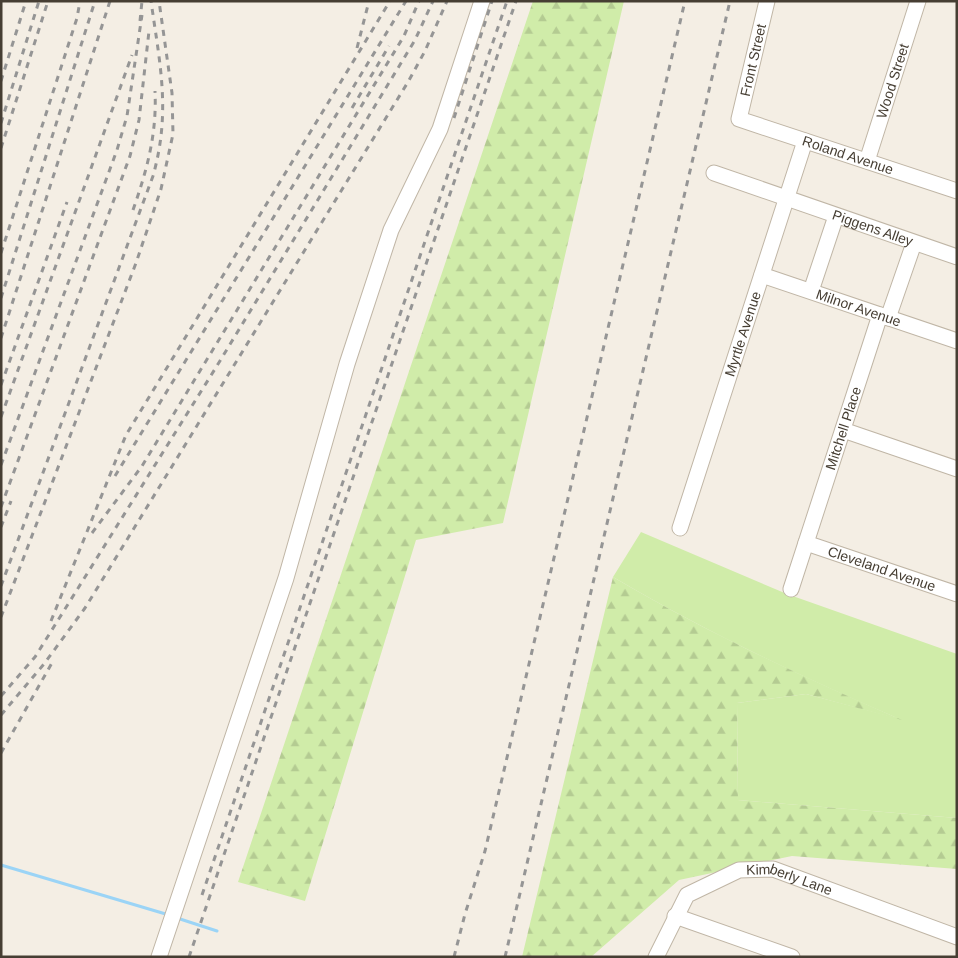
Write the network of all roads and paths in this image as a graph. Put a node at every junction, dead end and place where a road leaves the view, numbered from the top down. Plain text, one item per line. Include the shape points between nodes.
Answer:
1 (482, 1) edge
2 (767, 1) edge
3 (918, 1) edge
4 (739, 119) joint
5 (805, 141) junction
6 (867, 161) junction
7 (714, 173) dead end
8 (957, 191) edge
9 (786, 199) junction
10 (836, 216) junction
11 (914, 242) junction
12 (957, 257) edge
13 (762, 275) junction
14 (811, 291) junction
15 (884, 316) junction
16 (957, 340) edge
17 (842, 430) junction
18 (957, 469) edge
19 (680, 528) dead end
20 (806, 542) junction
21 (791, 589) dead end
22 (957, 594) edge
23 (675, 916) junction
24 (957, 937) edge
25 (159, 957) edge
26 (656, 957) edge
27 (792, 957) edge

1 - 25 street via 440,129 391,230 347,364 286,578
2 - 4 street, Front Street
3 - 6 street, Wood Street
4 - 5 street, Roland Avenue
5 - 6 street, Roland Avenue
5 - 9 street, Myrtle Avenue
6 - 8 street, Roland Avenue
7 - 9 street, Piggens Alley
9 - 10 street, Piggens Alley
9 - 13 street, Myrtle Avenue
10 - 11 street, Piggens Alley
10 - 14 street
11 - 12 street, Piggens Alley
11 - 15 street, Mitchell Place
13 - 14 street, Milnor Avenue
13 - 19 street, Myrtle Avenue
14 - 15 street, Milnor Avenue
15 - 16 street, Milnor Avenue
15 - 17 street, Mitchell Place
17 - 18 street
17 - 20 street, Mitchell Place
20 - 21 street, Mitchell Place
20 - 22 street, Cleveland Avenue
23 - 24 street, Kimberly Lane via 687,895 738,870 773,869
23 - 26 street, Kimberly Lane
23 - 27 street

